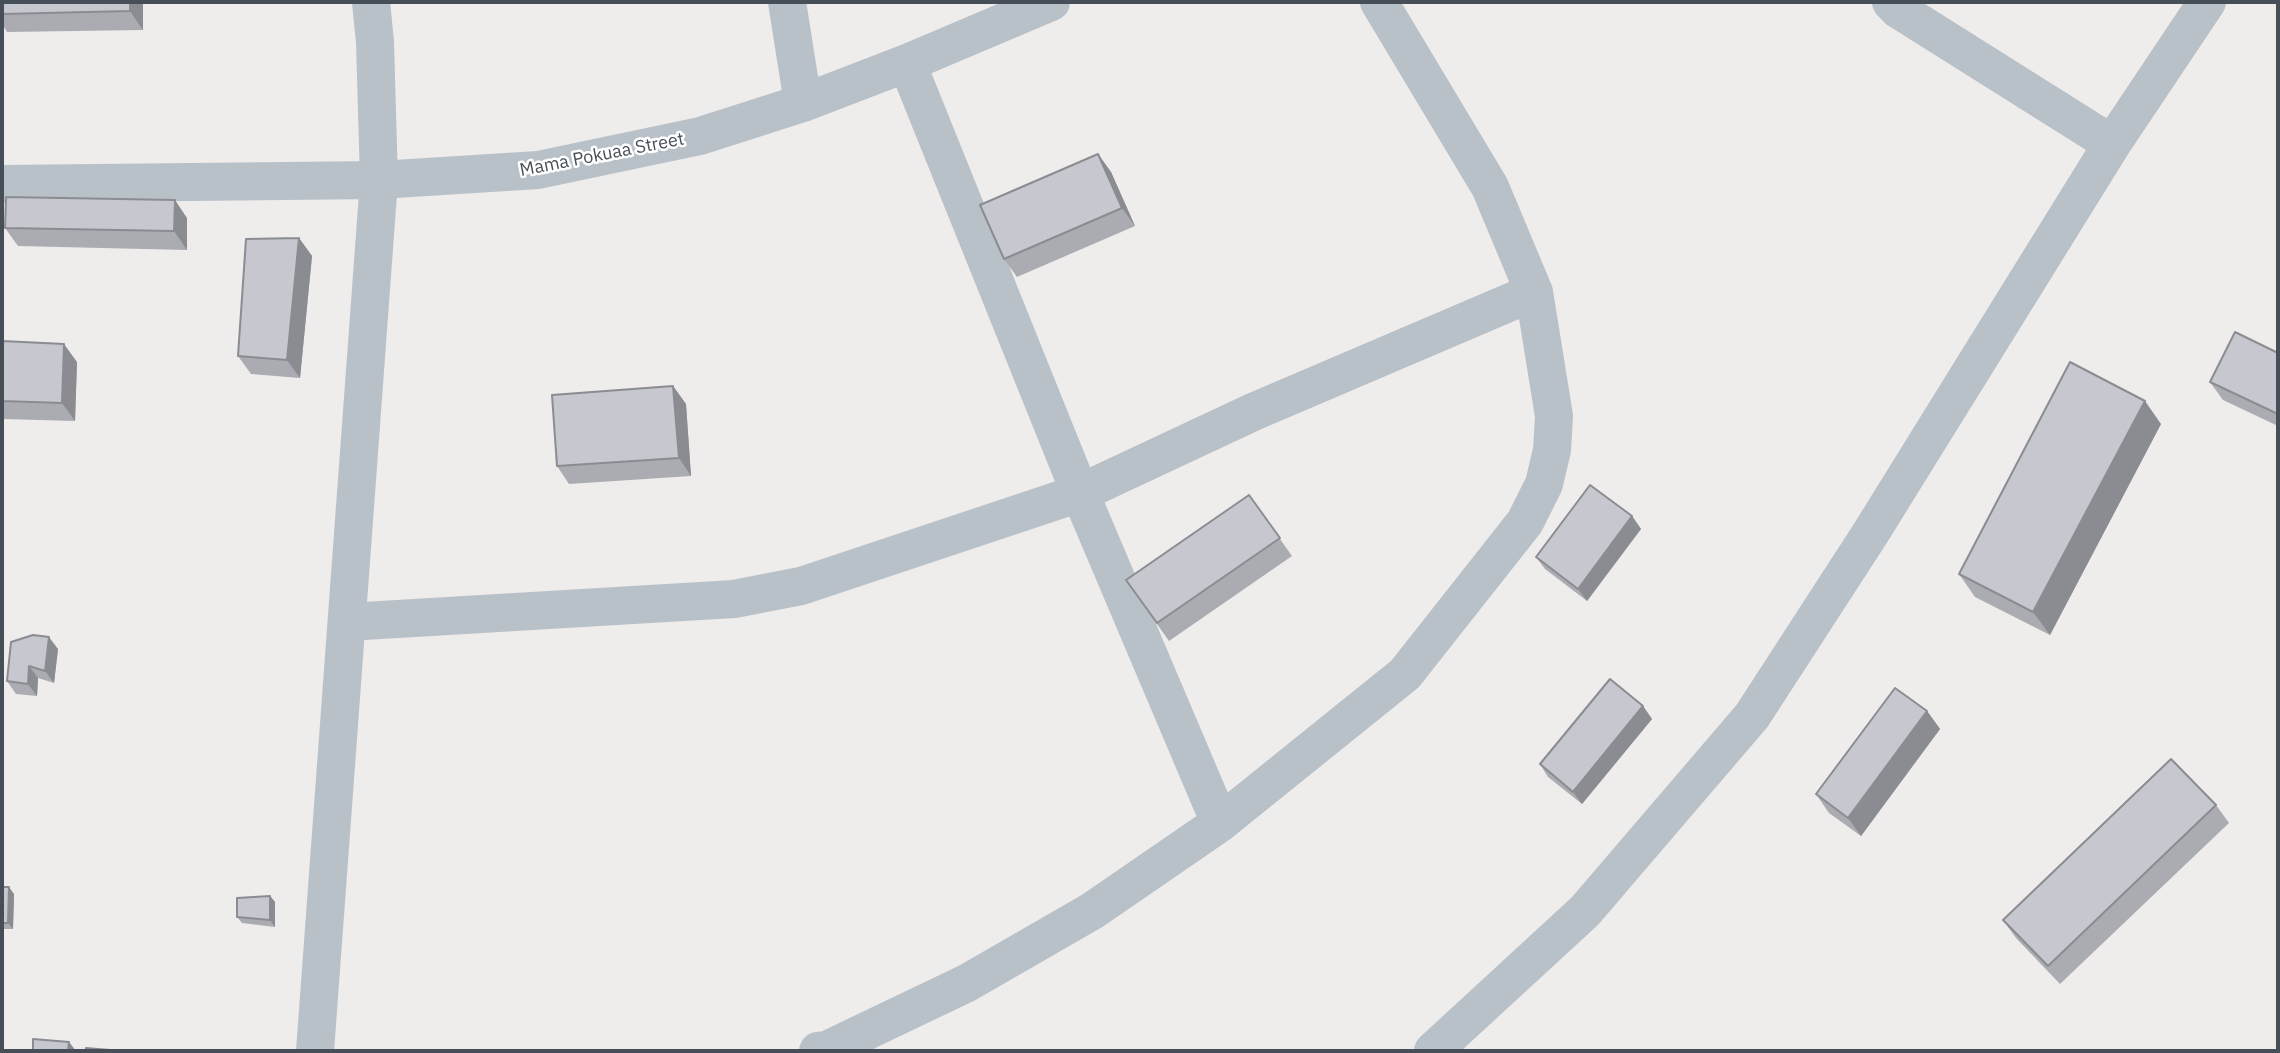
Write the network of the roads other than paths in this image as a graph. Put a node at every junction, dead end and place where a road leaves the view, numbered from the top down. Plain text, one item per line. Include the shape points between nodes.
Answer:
1 (371, 2) edge
2 (787, 2) edge
3 (1051, 2) edge
4 (1379, 2) edge
5 (1891, 2) edge
6 (2207, 2) edge
7 (907, 63) junction
8 (803, 103) junction
9 (2112, 144) junction
10 (379, 180) junction
11 (2, 184) edge
12 (1534, 292) junction
13 (1080, 493) junction
14 (347, 622) junction
15 (1220, 823) junction
16 (315, 1051) edge
17 (818, 1051) edge
18 (1433, 1051) edge

1 - 10 street
2 - 8 street
3 - 7 street, Mama Pokuaa Street
4 - 12 street via 1490,187
5 - 9 street
6 - 9 street
7 - 8 street, Mama Pokuaa Street
7 - 13 street
8 - 10 street, Mama Pokuaa Street via 700,136 538,170
9 - 18 street via 1752,716 1585,911
10 - 11 street, Mama Pokuaa Street
10 - 14 street
12 - 13 street via 1253,412
12 - 15 street via 1554,416 1544,484 1525,522 1405,674
13 - 14 street via 801,586 734,599
13 - 15 street
14 - 16 street
15 - 17 street via 1091,911 967,983

